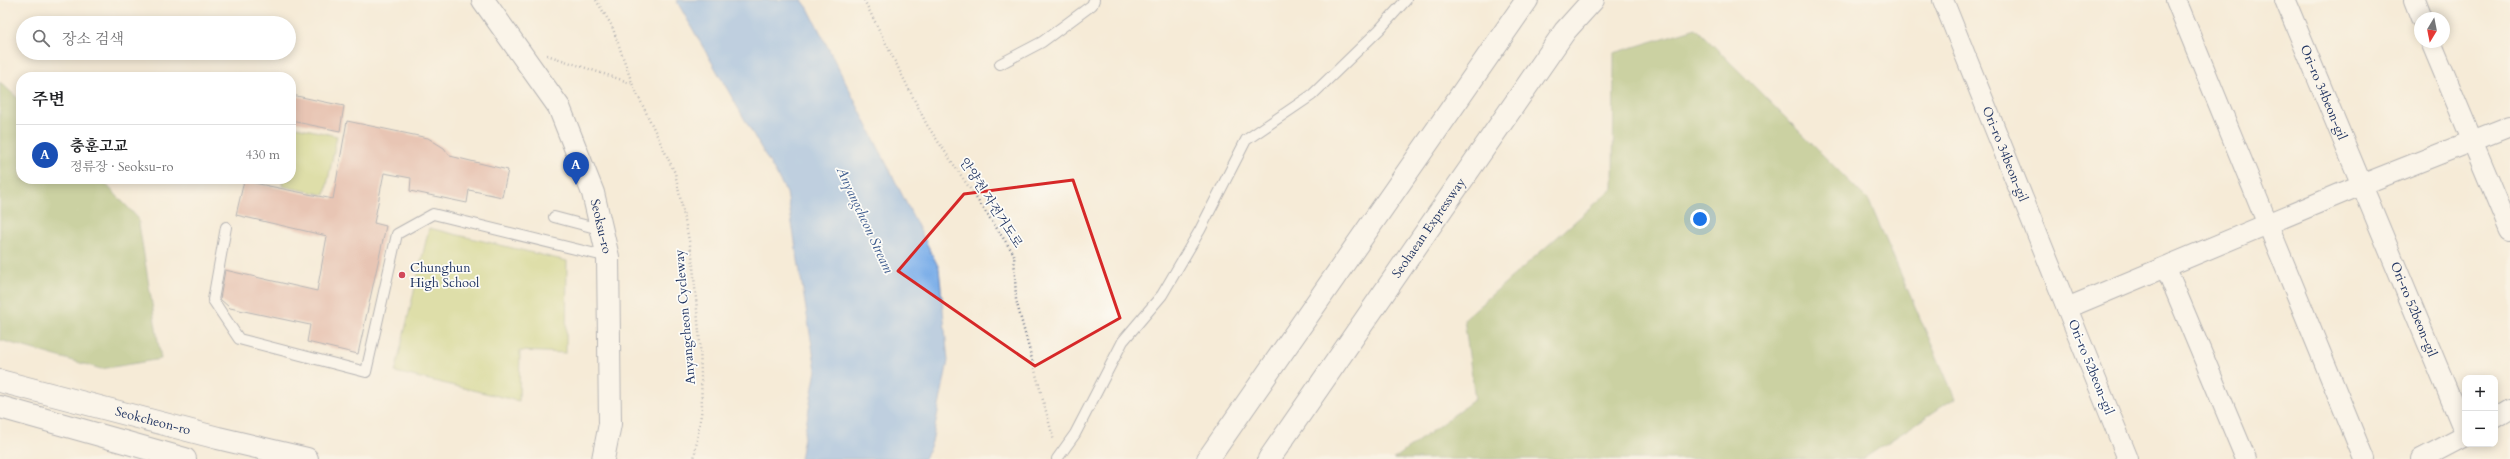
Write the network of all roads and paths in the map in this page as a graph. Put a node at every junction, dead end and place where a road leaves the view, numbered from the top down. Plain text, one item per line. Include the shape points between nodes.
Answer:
1 (483, 0) edge
2 (596, 0) edge
3 (864, 0) edge
4 (1094, 0) edge
5 (1406, 0) edge
6 (1527, 0) edge
7 (1592, 0) edge
8 (1943, 0) edge
9 (2176, 0) edge
10 (2285, 0) edge
11 (2414, 0) edge
12 (2419, 12) edge
13 (2434, 48) edge
14 (544, 54) dead end
15 (1000, 64) dead end
16 (632, 83) junction
17 (2510, 126) edge
18 (2473, 142) junction
19 (2361, 185) junction
20 (554, 217) dead end
21 (2268, 226) junction
22 (226, 227) dead end
23 (603, 230) junction
24 (2510, 231) edge
25 (608, 257) junction
26 (2166, 268) junction
27 (2067, 308) junction
28 (0, 381) edge
29 (0, 407) edge
30 (2510, 409) edge
31 (2498, 416) edge
32 (2462, 426) edge
33 (2462, 438) edge
34 (608, 454) edge
35 (185, 459) edge
36 (307, 459) edge
37 (590, 459) edge
38 (694, 459) edge
39 (1057, 459) edge
40 (1208, 459) edge
41 (1269, 459) edge
42 (2128, 459) edge
43 (2246, 459) edge
44 (2364, 459) edge
45 (2421, 459) edge

1 - 23 main road, Seoksu-ro via 559,107 583,162
2 - 16 path, Anyangcheon Cycleway via 612,26
3 - 39 path, 안양천 자전거도로 via 927,125 1014,254 1016,300 1052,427
4 - 15 lane via 1092,5 1042,42
5 - 39 lane via 1312,96 1246,140 1200,230 1162,295 1123,341 1075,434
6 - 40 main road
7 - 41 main road, Seohaean Expressway via 1565,31
8 - 27 street, Ori-ro 34beon-gil
9 - 21 street
10 - 19 street, Ori-ro 34beon-gil
11 - 12 street
13 - 18 street
14 - 16 path
16 - 38 path, Anyangcheon Cycleway via 675,173 692,255 700,343 702,408
17 - 18 street, Ori-ro 52beon-gil
18 - 19 street, Ori-ro 52beon-gil
18 - 24 street
19 - 21 street, Ori-ro 52beon-gil
19 - 32 street, Ori-ro 52beon-gil
20 - 23 lane
21 - 26 street, Ori-ro 52beon-gil
21 - 44 street
22 - 25 lane via 213,300 239,339 366,372 397,234 433,214
23 - 25 main road, Seoksu-ro
25 - 34 main road, Seoksu-ro via 611,378
26 - 27 street, Ori-ro 52beon-gil
26 - 43 street
27 - 42 street, Ori-ro 52beon-gil
28 - 36 main road, Seokcheon-ro
29 - 35 main road
30 - 31 street
33 - 45 street
34 - 37 main road

